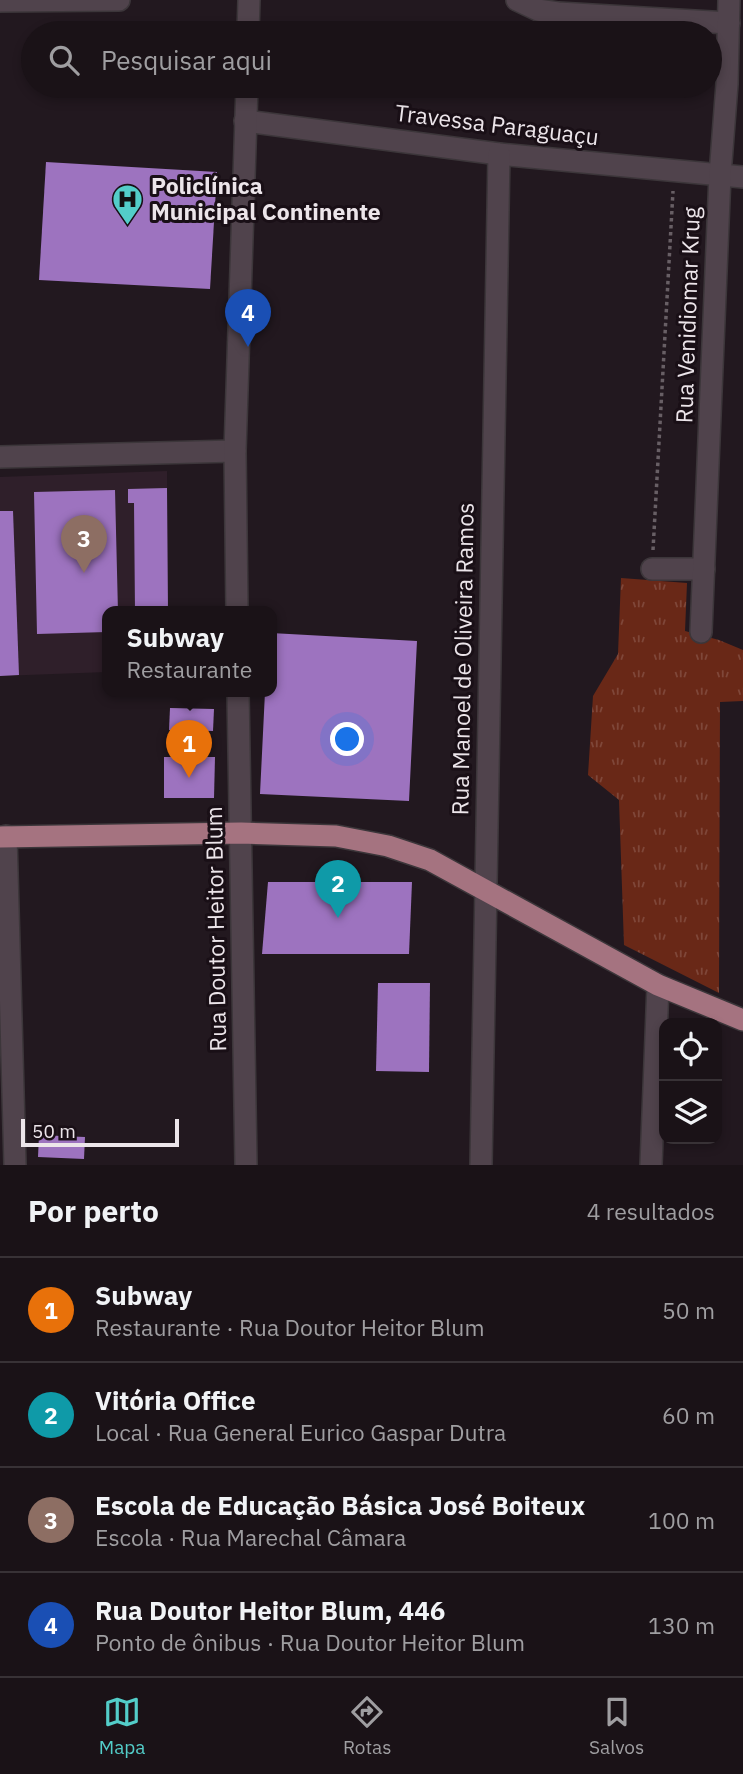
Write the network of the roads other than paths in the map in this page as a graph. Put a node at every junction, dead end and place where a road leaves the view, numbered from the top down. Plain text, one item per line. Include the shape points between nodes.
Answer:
1 (119, 0) edge
2 (250, 0) edge
3 (517, 0) edge
4 (729, 0) edge
5 (0, 1) edge
6 (249, 21) edge
7 (695, 21) edge
8 (722, 23) edge
9 (729, 23) junction
10 (246, 98) edge
11 (245, 121) junction
12 (499, 154) junction
13 (720, 175) junction
14 (743, 177) edge
15 (235, 451) junction
16 (0, 457) edge
17 (652, 569) road end
18 (704, 569) junction
19 (237, 606) edge
20 (701, 632) dead end
21 (239, 697) edge
22 (241, 833) junction
23 (3, 836) edge
24 (485, 891) junction
25 (658, 985) junction
26 (743, 1020) edge
27 (15, 1165) edge
28 (246, 1165) edge
29 (481, 1165) edge
30 (651, 1165) edge

1 - 5 street
2 - 6 street
3 - 7 street via 558,13
4 - 9 street, Rua Venidiomar Krug
8 - 9 street
9 - 13 street, Rua Venidiomar Krug
10 - 11 street
11 - 12 street, Travessa Paraguaçu
11 - 15 street
12 - 13 street, Travessa Paraguaçu
12 - 24 street, Rua Manoel de Oliveira Ramos
13 - 14 street, Travessa Paraguaçu
13 - 18 street, Rua Venidiomar Krug
15 - 16 street
15 - 19 street
17 - 18 street
18 - 20 street, Rua Venidiomar Krug
21 - 22 street, Rua Doutor Heitor Blum
22 - 23 main road
22 - 24 main road via 336,836 388,846 430,860
22 - 28 street, Rua Doutor Heitor Blum
23 - 27 street
24 - 25 main road
24 - 29 street, Rua Manoel de Oliveira Ramos
25 - 26 main road
25 - 30 street

